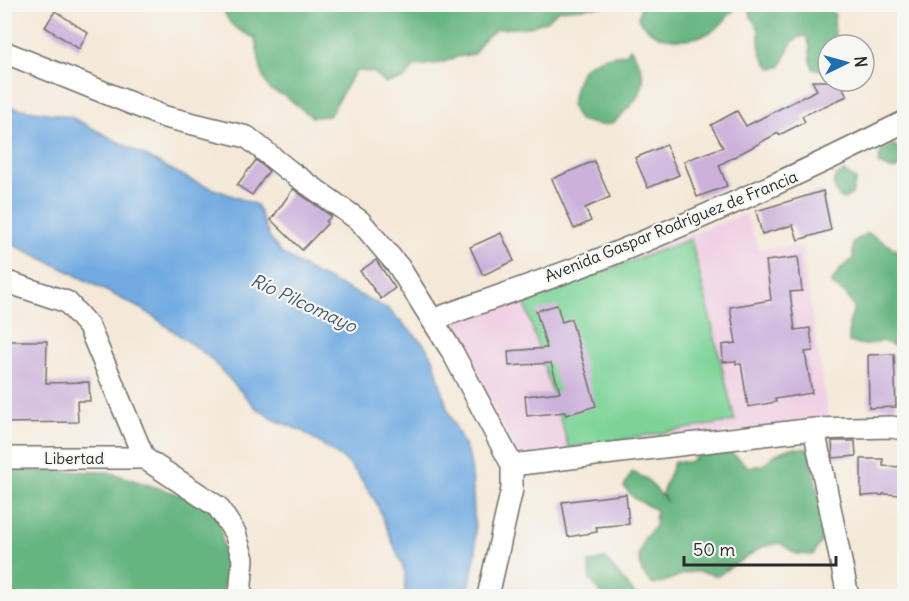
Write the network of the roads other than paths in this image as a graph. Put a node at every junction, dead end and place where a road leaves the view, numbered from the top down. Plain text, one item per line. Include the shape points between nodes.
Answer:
1 (4, 52) edge
2 (904, 123) edge
3 (4, 281) edge
4 (432, 320) junction
5 (814, 429) junction
6 (904, 429) edge
7 (4, 458) edge
8 (144, 458) junction
9 (512, 465) junction
10 (240, 597) edge
11 (488, 597) edge
12 (848, 597) edge

1 - 4 street via 139,108 247,137 360,221 399,267
2 - 4 street, Avenida Gaspar Rodríguez de Francia via 655,236
3 - 8 street via 67,302 89,327
4 - 9 street
5 - 6 street
5 - 9 street
5 - 12 street
7 - 8 street, Libertad
8 - 10 street via 218,507 235,533 243,559
9 - 11 street via 512,489

